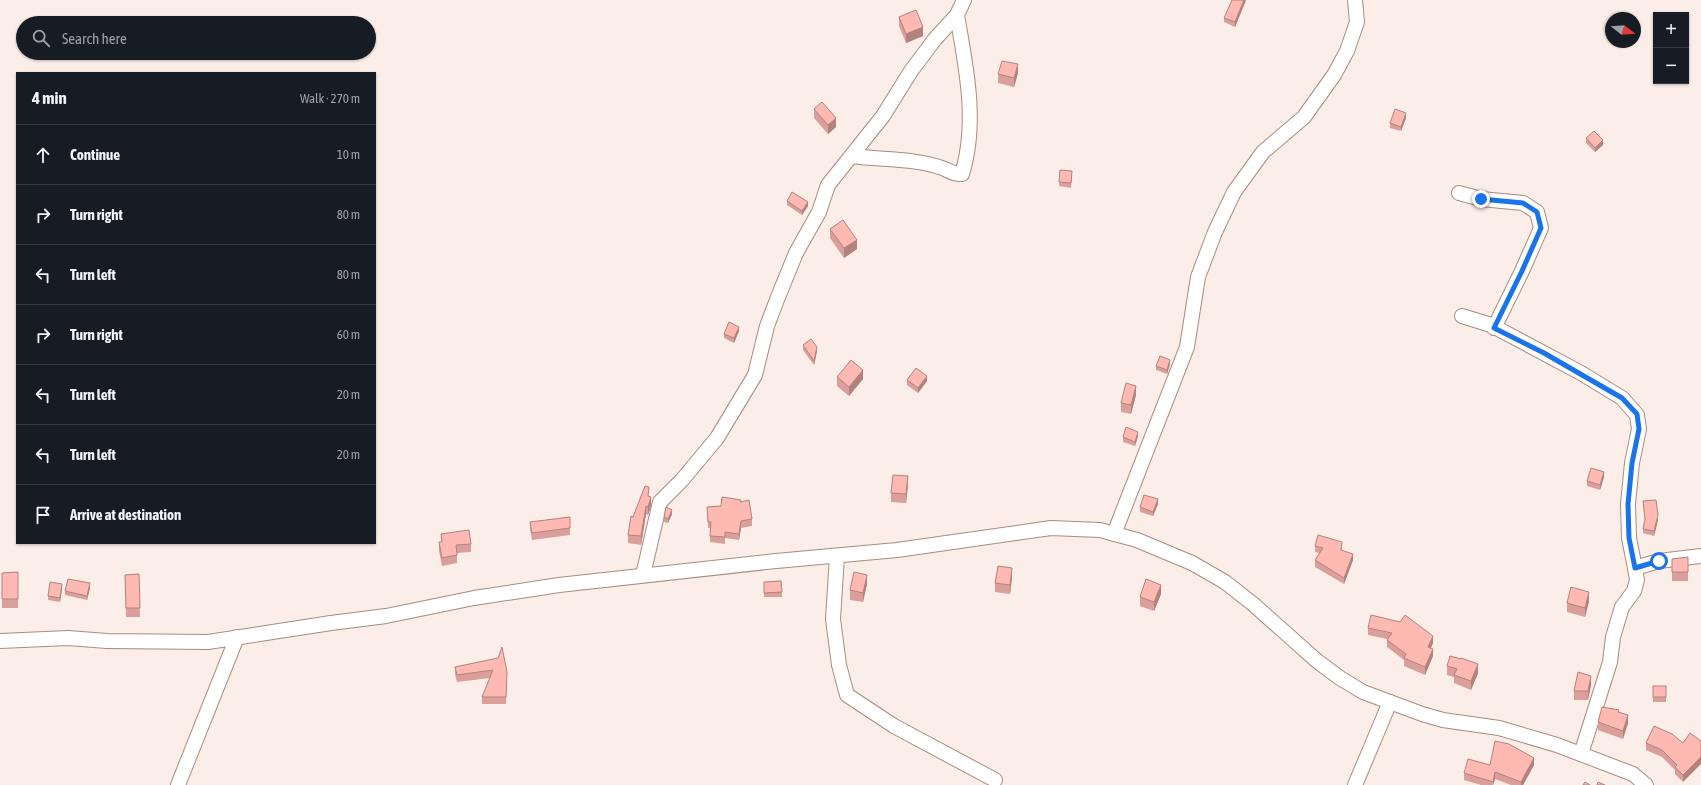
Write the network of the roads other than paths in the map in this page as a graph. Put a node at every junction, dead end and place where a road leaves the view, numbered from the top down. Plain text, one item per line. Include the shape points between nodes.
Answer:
1 (964, 0) edge
2 (1355, 0) edge
3 (957, 15) junction
4 (852, 156) junction
5 (1459, 193) dead end
6 (1462, 316) dead end
7 (1494, 328) junction
8 (1114, 534) junction
9 (837, 556) junction
10 (1701, 556) edge
11 (1635, 568) junction
12 (643, 575) junction
13 (237, 637) junction
14 (0, 642) edge
15 (1390, 702) junction
16 (1581, 754) junction
17 (995, 780) dead end
18 (178, 785) edge
19 (1355, 785) edge
20 (1646, 785) edge

1 - 3 street
2 - 8 street via 1357,22 1348,51 1304,117 1263,152 1234,192 1215,232 1198,277 1188,347
3 - 4 street via 911,71 883,116
3 - 4 street via 968,87 970,129 968,156 962,174 955,175 940,167 904,160
4 - 12 street via 828,185 819,212 796,253 767,326 755,375 749,386 717,438 660,502
5 - 7 street via 1481,199 1523,203 1537,212 1541,228
6 - 7 street
7 - 11 street via 1622,398 1637,414 1639,429 1628,504 1629,538
8 - 9 street via 1100,530 1051,528
8 - 15 street via 1137,540 1192,563 1225,582 1340,678 1363,692
9 - 12 street
9 - 17 street via 833,619 839,665 847,696 894,726
10 - 11 street via 1659,561
11 - 16 street via 1637,580 1634,591 1622,607 1613,637 1610,662
12 - 13 street via 558,585 474,598 386,616
13 - 14 street via 208,642 68,638
13 - 18 street
15 - 16 street via 1436,718 1499,728 1557,744
15 - 19 street
16 - 20 street via 1632,774

